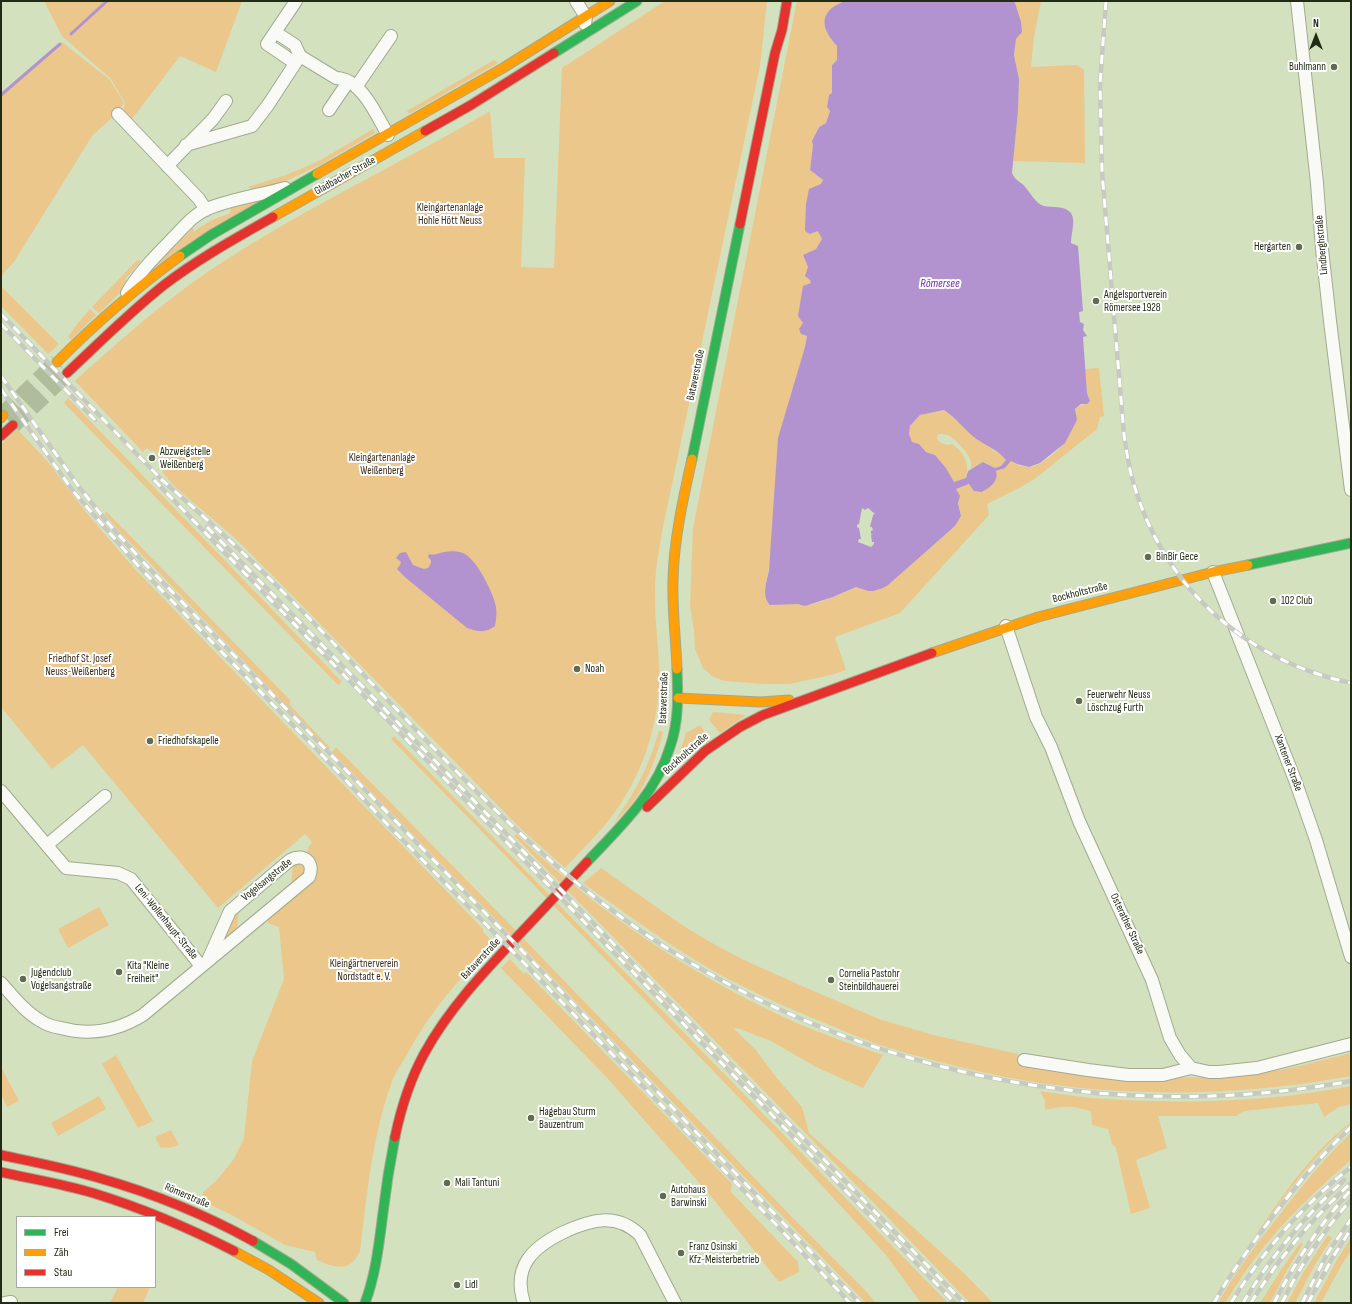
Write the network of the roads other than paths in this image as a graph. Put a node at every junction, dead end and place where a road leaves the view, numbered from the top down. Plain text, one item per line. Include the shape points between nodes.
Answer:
1 (296, 1) edge
2 (576, 1) edge
3 (610, 1) edge
4 (637, 1) edge
5 (787, 1) edge
6 (1297, 1) edge
7 (776, 8) dead end
8 (586, 17) junction
9 (391, 36) dead end
10 (558, 52) junction
11 (775, 53) junction
12 (298, 60) junction
13 (352, 85) junction
14 (226, 101) dead end
15 (329, 110) dead end
16 (118, 114) dead end
17 (388, 135) junction
18 (186, 145) junction
19 (167, 166) junction
20 (301, 183) junction
21 (206, 210) junction
22 (125, 297) junction
23 (56, 362) tunnel mouth
24 (68, 373) tunnel mouth
25 (13, 425) tunnel mouth
26 (1, 436) edge
27 (1351, 490) edge
28 (1351, 543) edge
29 (1213, 572) junction
30 (1006, 626) junction
31 (823, 693) junction
32 (678, 698) junction
33 (1, 791) edge
34 (105, 796) dead end
35 (618, 829) junction
36 (47, 845) junction
37 (1351, 957) edge
38 (205, 963) junction
39 (1, 983) edge
40 (1351, 1044) edge
41 (1024, 1060) dead end
42 (1191, 1068) junction
43 (1, 1155) edge
44 (1, 1172) edge
45 (319, 1303) edge
46 (344, 1303) edge
47 (364, 1303) edge
48 (524, 1303) edge
49 (675, 1303) edge

1 - 12 street via 267,44
2 - 8 street
3 - 8 street, Gladbacher Straße
4 - 10 street, Gladbacher Straße
5 - 11 street, Bataverstraße
6 - 27 street, Lindberghstraße via 1317,175 1322,249
7 - 11 street, Bataverstraße
8 - 10 street via 585,26 579,34
8 - 17 street, Gladbacher Straße
9 - 13 street
10 - 24 street, Gladbacher Straße via 196,263 141,304
11 - 32 street, Bataverstraße via 677,530 672,590
12 - 13 street via 336,78 342,78
12 - 18 street via 252,126
13 - 15 street
13 - 17 street via 362,92
14 - 18 street via 213,119
16 - 19 street
17 - 20 street, Gladbacher Straße
18 - 19 street
19 - 21 street via 199,199
20 - 21 street, Gladbacher Straße
20 - 22 street, Gladbacher Straße via 211,235
21 - 22 street, Gladbacher Straße via 192,218 142,270
22 - 23 street, Gladbacher Straße
25 - 26 street
28 - 29 street, Bockholtstraße
29 - 30 street, Bockholtstraße
29 - 37 street, Xantener Straße via 1303,802
30 - 31 street, Bockholtstraße
30 - 42 street, Osterather Straße via 1036,717 1051,747 1079,822 1152,980 1174,1048
31 - 32 street, Bockholtstraße via 792,700 773,701
31 - 35 street, Bockholtstraße via 763,715 718,741
32 - 35 street, Bataverstraße via 675,729 664,765 652,786
33 - 36 street, Leni-Wollenhaupt-Straße
34 - 36 street
35 - 47 street, Bataverstraße via 467,991 444,1020 424,1052 411,1080 396,1129 375,1266
36 - 38 street, Leni-Wollenhaupt-Straße via 66,868 118,873 131,879
38 - 38 street, Vogelsangstraße via 309,877 311,868 306,859 295,857 290,860 230,911
38 - 39 street, Vogelsangstraße via 143,1015 114,1029 98,1032 67,1030 41,1021
40 - 42 street via 1242,1070 1209,1072
41 - 42 street via 1134,1075 1162,1075
43 - 46 street, Römerstraße via 112,1181 205,1217 310,1276
44 - 45 street via 76,1189 144,1210 237,1253
48 - 49 street via 520,1287 521,1275 532,1253 541,1244 579,1225 604,1220 622,1223 640,1235

